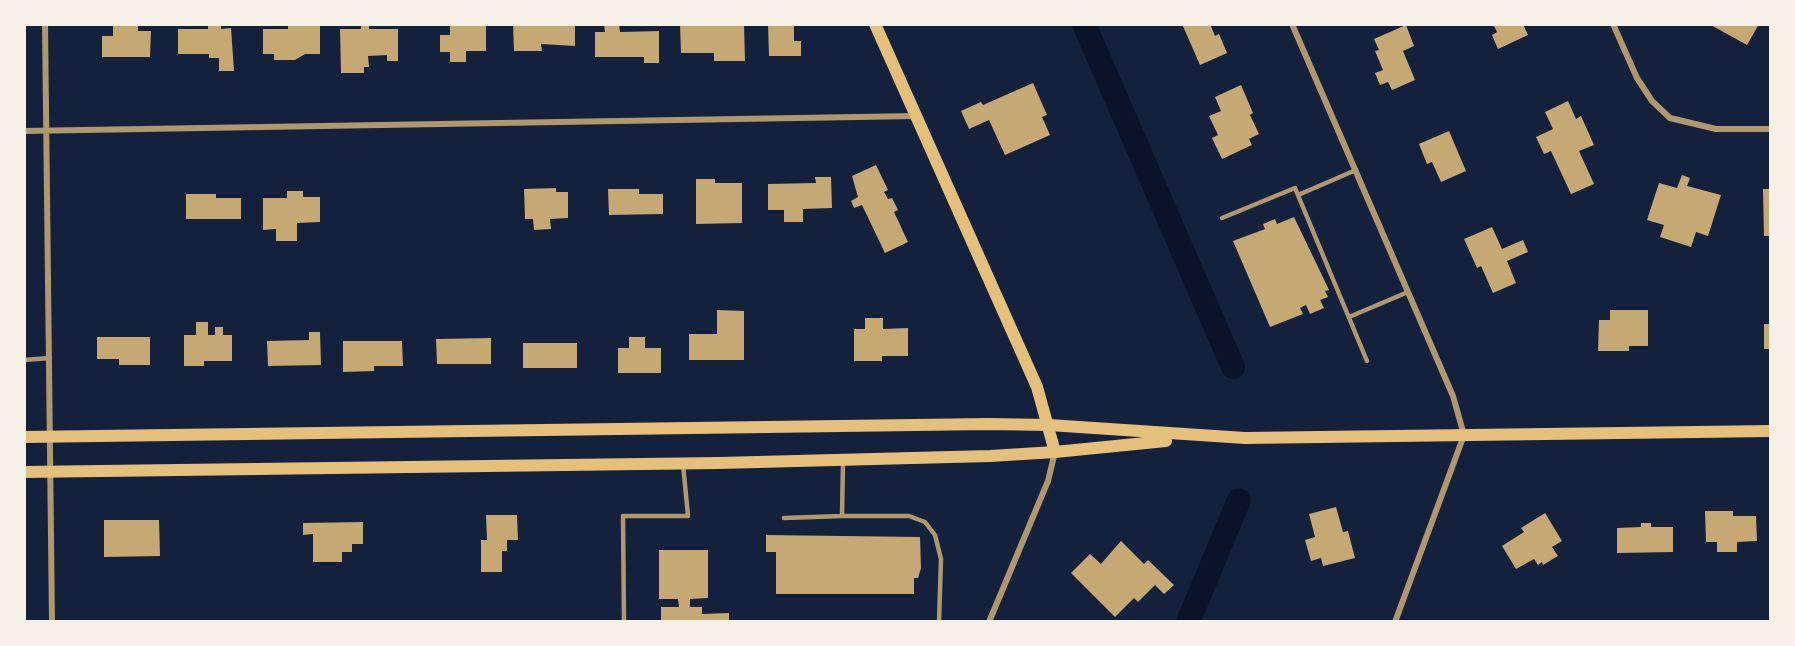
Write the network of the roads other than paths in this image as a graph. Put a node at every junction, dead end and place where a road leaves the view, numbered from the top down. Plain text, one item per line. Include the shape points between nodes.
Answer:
1 (45, 24) edge
2 (875, 24) edge
3 (1292, 24) edge
4 (1613, 24) edge
5 (916, 116) junction
6 (1771, 129) edge
7 (24, 130) edge
8 (46, 130) junction
9 (1356, 170) junction
10 (1298, 195) junction
11 (1222, 218) dead end
12 (1408, 292) junction
13 (1349, 317) junction
14 (50, 358) junction
15 (24, 360) edge
16 (1367, 361) dead end
17 (1049, 425) junction
18 (1771, 431) edge
19 (1464, 435) junction
20 (51, 436) junction
21 (24, 437) edge
22 (1197, 437) junction
23 (1055, 452) junction
24 (843, 460) junction
25 (683, 463) junction
26 (24, 471) edge
27 (51, 471) junction
28 (842, 516) junction
29 (784, 518) dead end
30 (52, 622) edge
31 (624, 622) edge
32 (939, 622) edge
33 (989, 622) edge
34 (1395, 622) edge

1 - 8 street
2 - 5 main road
3 - 9 street
4 - 6 street via 1637,78 1652,101 1671,117 1716,129
5 - 8 street
5 - 17 main road via 1037,387
7 - 8 street
8 - 14 street
9 - 10 lane
9 - 12 street
10 - 11 lane via 1295,188
10 - 13 lane
12 - 13 lane
12 - 19 street via 1453,396
13 - 16 lane
14 - 15 lane
14 - 20 street
17 - 20 main road
17 - 22 main road
17 - 23 main road
18 - 19 main road
19 - 22 main road
19 - 34 street
20 - 21 main road
20 - 27 street
22 - 23 main road
23 - 24 main road
23 - 33 street via 1048,481
24 - 25 main road
24 - 28 lane
25 - 27 main road
25 - 31 lane via 688,516 623,516
26 - 27 main road
27 - 30 street
28 - 29 lane
28 - 32 lane via 909,516 925,522 935,535 941,559

